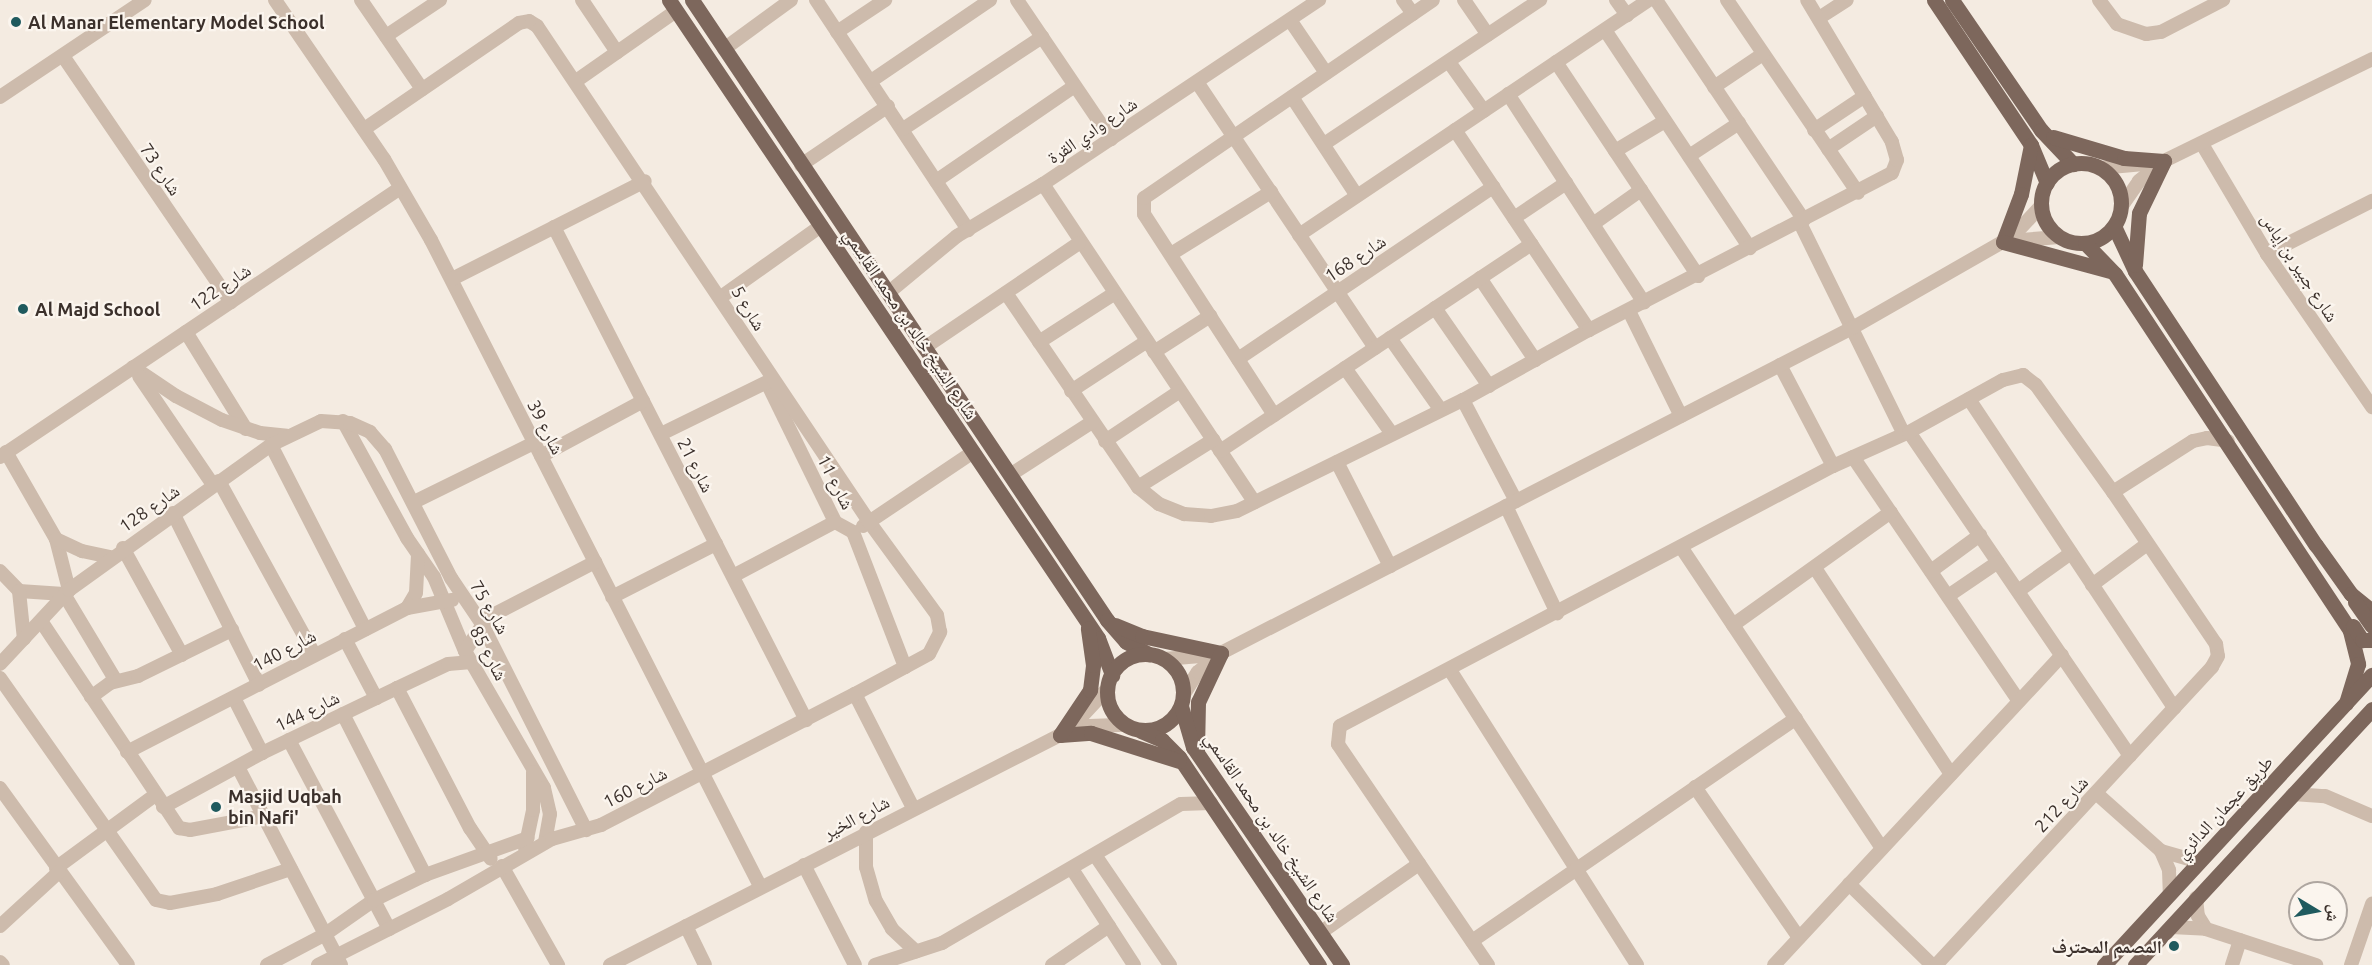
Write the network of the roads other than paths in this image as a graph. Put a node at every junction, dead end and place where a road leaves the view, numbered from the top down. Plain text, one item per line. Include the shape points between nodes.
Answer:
1 (145, 0) edge
2 (275, 0) edge
3 (361, 0) edge
4 (440, 0) edge
5 (582, 0) edge
6 (791, 0) edge
7 (816, 0) edge
8 (885, 0) edge
9 (990, 0) edge
10 (1017, 0) edge
11 (1318, 0) edge
12 (1403, 0) edge
13 (1433, 0) edge
14 (1464, 0) edge
15 (1540, 0) edge
16 (1616, 0) edge
17 (1649, 0) edge
18 (1656, 0) edge
19 (1727, 0) edge
20 (1807, 0) edge
21 (1847, 0) edge
22 (1934, 0) edge
23 (1952, 0) edge
24 (2099, 0) edge
25 (2223, 0) edge
26 (691, 1) edge
27 (672, 5) edge
28 (1413, 14) junction
29 (1627, 15) junction
30 (1819, 18) junction
31 (1290, 20) junction
32 (1605, 30) junction
33 (837, 32) junction
34 (1488, 35) junction
35 (386, 36) junction
36 (1042, 37) junction
37 (724, 49) junction
38 (617, 51) junction
39 (1763, 54) junction
40 (63, 56) junction
41 (2372, 59) edge
42 (1449, 62) junction
43 (1556, 62) junction
44 (1326, 74) junction
45 (576, 81) junction
46 (871, 81) junction
47 (1197, 82) junction
48 (1075, 86) junction
49 (1714, 87) junction
50 (422, 89) junction
51 (1508, 94) junction
52 (1865, 96) junction
53 (0, 97) edge
54 (1292, 97) junction
55 (888, 105) junction
56 (1484, 111) junction
57 (1877, 117) junction
58 (1665, 121) junction
59 (1739, 123) junction
60 (364, 129) junction
61 (903, 129) junction
62 (1455, 130) junction
63 (1814, 130) junction
64 (2041, 130) junction
65 (1233, 135) junction
66 (1111, 139) junction
67 (1324, 144) junction
68 (2202, 144) junction
69 (2031, 145) junction
70 (1828, 149) junction
71 (1615, 151) junction
72 (1689, 156) junction
73 (2163, 161) junction
74 (2073, 164) junction
75 (801, 165) junction
76 (2100, 168) junction
77 (645, 181) junction
78 (936, 181) junction
79 (1566, 183) junction
80 (2047, 183) junction
81 (1043, 184) junction
82 (1493, 187) junction
83 (400, 188) junction
84 (1641, 190) junction
85 (1271, 192) junction
86 (1857, 193) junction
87 (1358, 196) junction
88 (2372, 201) edge
89 (2041, 206) junction
90 (2121, 207) junction
91 (1514, 219) junction
92 (1802, 221) junction
93 (1593, 224) junction
94 (822, 226) junction
95 (2114, 226) junction
96 (554, 227) junction
97 (968, 230) junction
98 (1299, 235) junction
99 (2059, 237) junction
100 (2003, 242) junction
101 (1080, 243) junction
102 (2085, 243) junction
103 (1531, 244) junction
104 (1750, 248) junction
105 (1171, 254) junction
106 (2267, 254) junction
107 (2135, 271) junction
108 (2115, 274) junction
109 (1698, 276) junction
110 (1480, 278) junction
111 (452, 279) junction
112 (1338, 292) junction
113 (888, 293) junction
114 (1006, 293) junction
115 (1115, 293) junction
116 (721, 297) junction
117 (231, 302) junction
118 (1644, 303) junction
119 (1435, 308) junction
120 (1629, 311) junction
121 (1210, 316) junction
122 (1854, 327) junction
123 (1589, 330) junction
124 (186, 332) junction
125 (1390, 338) junction
126 (748, 342) junction
127 (1039, 342) junction
128 (1150, 346) junction
129 (924, 348) junction
130 (1375, 348) junction
131 (1238, 359) junction
132 (1535, 360) junction
133 (1780, 365) junction
134 (133, 367) junction
135 (1345, 368) junction
136 (767, 382) junction
137 (1489, 386) junction
138 (1180, 390) junction
139 (1071, 391) junction
140 (1969, 399) junction
141 (1463, 400) junction
142 (644, 401) junction
143 (2372, 407) edge
144 (2207, 408) junction
145 (1440, 409) junction
146 (1275, 415) junction
147 (1681, 416) junction
148 (343, 422) junction
149 (1092, 422) junction
150 (246, 429) junction
151 (1907, 433) junction
152 (661, 434) junction
153 (1392, 434) junction
154 (287, 436) junction
155 (1105, 441) junction
156 (2193, 441) junction
157 (2229, 441) junction
158 (271, 445) junction
159 (1216, 445) junction
160 (537, 450) junction
161 (973, 452) junction
162 (3, 454) edge
163 (1853, 457) junction
164 (1337, 462) junction
165 (1833, 466) junction
166 (1010, 475) junction
167 (216, 483) junction
168 (1138, 488) junction
169 (2114, 492) junction
170 (414, 502) junction
171 (1254, 502) junction
172 (1511, 504) junction
173 (1891, 512) junction
174 (173, 513) junction
175 (835, 522) junction
176 (870, 523) junction
177 (853, 532) junction
178 (1980, 535) junction
179 (56, 539) junction
180 (716, 544) junction
181 (2147, 544) junction
182 (1681, 547) junction
183 (123, 548) junction
184 (2071, 553) junction
185 (418, 554) junction
186 (111, 557) junction
187 (594, 562) junction
188 (1998, 562) junction
189 (1390, 566) junction
190 (1815, 568) junction
191 (0, 571) edge
192 (1931, 571) junction
193 (733, 576) junction
194 (2092, 585) junction
195 (19, 591) junction
196 (2018, 591) junction
197 (67, 592) junction
198 (2351, 594) junction
199 (1948, 596) junction
200 (612, 597) junction
201 (465, 599) junction
202 (444, 600) junction
203 (2334, 604) junction
204 (407, 609) junction
205 (2372, 611) edge
206 (1557, 613) junction
207 (937, 615) joint
208 (1107, 620) junction
209 (41, 621) junction
210 (482, 624) junction
211 (1088, 624) junction
212 (1733, 625) junction
213 (2372, 626) edge
214 (365, 629) junction
215 (232, 630) junction
216 (24, 639) junction
217 (345, 639) junction
218 (2372, 640) edge
219 (1221, 653) junction
220 (314, 654) junction
221 (2062, 655) junction
222 (182, 656) junction
223 (468, 657) junction
224 (1156, 657) junction
225 (0, 663) edge
226 (905, 667) junction
227 (1450, 670) junction
228 (2372, 675) edge
229 (0, 678) edge
230 (116, 681) junction
231 (1110, 682) junction
232 (259, 685) junction
233 (397, 688) junction
234 (855, 694) junction
235 (91, 697) junction
236 (234, 698) junction
237 (376, 698) junction
238 (1182, 700) junction
239 (2019, 701) junction
240 (2346, 703) junction
241 (2174, 708) junction
242 (2372, 710) edge
243 (343, 714) junction
244 (1796, 718) junction
245 (806, 720) junction
246 (1125, 725) junction
247 (1142, 731) junction
248 (1060, 735) junction
249 (289, 740) junction
250 (127, 752) junction
251 (262, 753) junction
252 (1197, 753) junction
253 (2130, 756) junction
254 (532, 766) junction
255 (238, 767) junction
256 (1188, 769) junction
257 (2315, 771) junction
258 (702, 772) junction
259 (1951, 774) junction
260 (561, 780) junction
261 (1695, 787) junction
262 (0, 788) edge
263 (544, 788) junction
264 (2096, 793) junction
265 (2293, 794) junction
266 (2325, 796) junction
267 (159, 801) junction
268 (1211, 803) junction
269 (1181, 804) junction
270 (913, 808) junction
271 (264, 816) junction
272 (2372, 816) edge
273 (104, 830) junction
274 (586, 830) junction
275 (866, 832) junction
276 (528, 838) junction
277 (544, 843) junction
278 (1882, 848) junction
279 (2161, 851) junction
280 (486, 852) junction
281 (523, 855) junction
282 (1095, 855) junction
283 (2199, 862) junction
284 (1419, 864) junction
285 (804, 865) junction
286 (501, 867) junction
287 (291, 869) junction
288 (1071, 869) junction
289 (1576, 869) junction
290 (57, 870) junction
291 (425, 875) junction
292 (1849, 884) junction
293 (759, 886) junction
294 (2170, 893) junction
295 (2196, 898) junction
296 (374, 900) junction
297 (2372, 904) edge
298 (686, 926) junction
299 (1109, 927) junction
300 (2170, 927) junction
301 (2, 928) edge
302 (2206, 928) junction
303 (389, 929) junction
304 (1320, 933) junction
305 (324, 935) junction
306 (1799, 938) junction
307 (2240, 940) junction
308 (1472, 941) junction
309 (916, 951) junction
310 (339, 960) edge
311 (883, 963) edge
312 (128, 965) edge
313 (267, 965) edge
314 (318, 965) edge
315 (558, 965) edge
316 (610, 965) edge
317 (705, 965) edge
318 (855, 965) edge
319 (1052, 965) edge
320 (1134, 965) edge
321 (1170, 965) edge
322 (1319, 965) edge
323 (1342, 965) edge
324 (1488, 965) edge
325 (1637, 965) edge
326 (1774, 965) edge
327 (1934, 965) edge
328 (2104, 965) edge
329 (2135, 965) edge
330 (2232, 965) edge
331 (2316, 965) edge
332 (2350, 965) edge

1 - 40 street
2 - 60 street, شارع 39
3 - 35 street
4 - 35 street
5 - 38 street
6 - 37 street
7 - 33 street
8 - 33 street
9 - 46 street
10 - 36 street
11 - 31 street, شارع وادي القرة
12 - 28 street
13 - 28 street
14 - 34 street
15 - 34 street
16 - 29 street
17 - 29 street
18 - 49 street
19 - 39 street
20 - 30 street
21 - 30 street
22 - 69 main road
23 - 64 main road
24 - 25 street via 2131,32 2154,33
26 - 37 main road, شارع الشيخ خالد بن محمد القاسمي
27 - 38 street
27 - 94 main road, شارع الشيخ خالد بن محمد القاسمي
28 - 44 street
29 - 32 street
30 - 52 street
31 - 44 street
31 - 47 street, شارع وادي القرة
32 - 43 street
32 - 58 street
33 - 46 street
34 - 42 street
35 - 50 street
36 - 48 street
36 - 61 street
37 - 75 main road, شارع الشيخ خالد بن محمد القاسمي
38 - 45 street
39 - 49 street
39 - 63 street
40 - 53 street
40 - 117 street, شارع 73
41 - 68 street
42 - 56 street
42 - 67 street
43 - 51 street
43 - 71 street
44 - 54 street
45 - 50 street, شارع 5 via 537,26 529,21 519,23
45 - 77 street, شارع 5
46 - 55 street
47 - 65 street
47 - 66 street, شارع وادي القرة
48 - 66 street
48 - 78 street
49 - 59 street
50 - 60 street
51 - 56 street
51 - 79 street
52 - 57 street
52 - 63 street
54 - 65 street
54 - 67 street
55 - 61 street
55 - 75 street
56 - 62 street
57 - 70 street
57 - 86 street via 1895,147 1896,167 1887,178
58 - 71 street
58 - 72 street
59 - 72 street
59 - 92 street
60 - 83 street, شارع 39
61 - 78 street
62 - 82 street
62 - 87 street
63 - 70 street
64 - 73 main road via 2068,143 2111,155
64 - 74 main road
65 - 85 street
65 - 105 street via 1144,198 1144,214
66 - 81 street, شارع وادي القرة
67 - 87 street
68 - 73 street
68 - 106 street, شارع جبير بن إياس
69 - 80 main road
69 - 100 main road via 2021,194
70 - 86 street
71 - 84 street
72 - 104 street
73 - 76 street
73 - 90 street via 2139,181
73 - 107 main road via 2139,213
74 - 76 main road
74 - 80 main road via 2058,171
75 - 113 main road, شارع الشيخ خالد بن محمد القاسمي
76 - 90 main road via 2116,185
77 - 96 street
77 - 116 street, شارع 5
78 - 97 street
79 - 91 street
79 - 93 street
80 - 89 main road
81 - 97 street, شارع وادي القرة
81 - 101 street
82 - 91 street
82 - 112 street, شارع 168
83 - 111 street, شارع 39
83 - 117 street, شارع 122
84 - 93 street
84 - 109 street
85 - 98 street
85 - 105 street
86 - 92 street
87 - 98 street
88 - 106 street
89 - 99 main road via 2047,224
89 - 100 street
90 - 95 main road
91 - 103 street
92 - 104 street
92 - 122 street
93 - 118 street
94 - 116 street
94 - 161 main road, شارع الشيخ خالد بن محمد القاسمي
95 - 102 main road via 2101,238
95 - 107 main road
96 - 111 street
96 - 142 street, شارع 21
97 - 113 street, شارع وادي القرة
98 - 112 street
99 - 100 street
99 - 102 main road
100 - 108 main road via 2076,259
100 - 122 street
101 - 114 street
101 - 115 street
102 - 108 main road
103 - 110 street
103 - 123 street
104 - 109 street
105 - 121 street
106 - 143 street, شارع جبير بن إياس
107 - 198 main road
108 - 144 main road
109 - 118 street
110 - 119 street
110 - 132 street
111 - 160 street, شارع 39
112 - 130 street
112 - 131 street, شارع 168
113 - 129 main road, شارع الشيخ خالد بن محمد القاسمي
114 - 127 street
114 - 129 street
115 - 127 street
115 - 128 street
116 - 126 street, شارع 5
117 - 124 street, شارع 122
118 - 120 street
119 - 125 street
119 - 137 street
120 - 123 street
120 - 147 street
121 - 128 street
121 - 131 street
122 - 133 street
122 - 151 street
123 - 132 street
124 - 134 street, شارع 122
124 - 150 street
125 - 130 street
125 - 145 street
126 - 136 street, شارع 11
126 - 176 street, شارع 5
127 - 139 street
128 - 138 street
128 - 139 street
129 - 166 main road, شارع الشيخ خالد بن محمد القاسمي
130 - 135 street
131 - 146 street
132 - 137 street
133 - 147 street
133 - 165 street
134 - 150 street via 191,405
134 - 162 street, شارع 122
134 - 167 street
135 - 146 street
135 - 153 street
136 - 152 street
136 - 175 street, شارع 11
137 - 141 street
138 - 155 street
138 - 159 street
139 - 149 street
140 - 151 street
140 - 169 street via 2009,377 2029,378
140 - 184 street
141 - 145 street
141 - 172 street
142 - 152 street, شارع 21
142 - 160 street
144 - 156 street via 2203,426
144 - 157 main road
145 - 153 street
146 - 159 street
147 - 172 street
148 - 154 street, شارع 128 via 321,421
148 - 170 street, شارع 75 via 360,426 378,439
148 - 185 street, شارع 85
149 - 155 street
149 - 166 street
150 - 154 street
151 - 163 street
151 - 178 street
152 - 180 street, شارع 21
153 - 164 street
154 - 158 street, شارع 128
155 - 168 street
156 - 157 street
156 - 169 street
157 - 203 main road
158 - 167 street, شارع 128
158 - 214 street
159 - 168 street
159 - 171 street
160 - 170 street
160 - 187 street, شارع 39
161 - 176 street
161 - 211 main road, شارع الشيخ خالد بن محمد القاسمي
162 - 179 street
163 - 165 street
163 - 173 street
164 - 171 street
164 - 189 street
165 - 182 street
166 - 208 main road, شارع الشيخ خالد بن محمد القاسمي
167 - 174 street, شارع 128
167 - 220 street
168 - 171 street via 1171,510 1197,516 1224,514
169 - 181 street
170 - 201 street, شارع 75
172 - 189 street
172 - 206 street
173 - 190 street
173 - 192 street
174 - 183 street, شارع 128
174 - 215 street
175 - 177 street, شارع 11
175 - 193 street
176 - 177 street
176 - 207 street, شارع 5
177 - 226 street, شارع 11
178 - 188 street
178 - 192 street
179 - 186 street
179 - 197 street
180 - 193 street, شارع 21
180 - 200 street
181 - 194 street
181 - 241 street, 212 شارع via 2216,644 2218,656
182 - 206 street
182 - 212 street
183 - 186 street, شارع 128
183 - 222 street
184 - 194 street
184 - 196 street
185 - 202 street, شارع 85
185 - 204 street via 416,593
186 - 197 street, شارع 128
187 - 200 street, شارع 39
187 - 210 street
188 - 196 street
188 - 199 street
189 - 219 street
190 - 212 street
190 - 259 street
191 - 195 street
192 - 199 street
193 - 245 street, شارع 21
194 - 241 street
195 - 197 street
195 - 216 street
196 - 221 street
197 - 209 street, شارع 128
197 - 230 street
198 - 205 main road
198 - 213 main road
199 - 239 street
200 - 258 street, شارع 39
201 - 202 street, شارع 140
201 - 210 street, شارع 75
202 - 204 street, شارع 140
202 - 223 street, شارع 85
203 - 218 main road via 2362,640
203 - 240 main road via 2350,631 2358,658 2355,686
204 - 214 street, شارع 140
206 - 227 street
207 - 226 street, شارع 160 via 940,632 935,648
208 - 219 main road via 1142,636
208 - 224 main road, شارع الشيخ خالد بن محمد القاسمي via 1126,642
209 - 216 street, شارع 128
209 - 235 street
210 - 223 street
210 - 260 street, شارع 75
211 - 231 main road, شارع الشيخ خالد بن محمد القاسمي via 1103,646
211 - 248 main road via 1092,682 1083,705
212 - 244 street
214 - 217 street, شارع 140
215 - 222 street
215 - 232 street
216 - 225 street, شارع 128
217 - 220 street, شارع 140
217 - 237 street
219 - 224 street via 1201,658
219 - 238 street via 1198,672
219 - 252 main road via 1198,702
220 - 232 street, شارع 140
221 - 239 street
221 - 253 street
222 - 230 street via 138,676
223 - 233 street, شارع 144
223 - 254 street, شارع 85
224 - 231 main road via 1130,657
224 - 238 main road via 1177,670
226 - 234 street, شارع 160
227 - 284 street via 1345,722 1336,731 1338,744
227 - 289 street
228 - 240 main road, طريق عجمان الدائري
229 - 273 street
230 - 235 street
231 - 246 main road via 1110,708
231 - 248 street via 1087,715
232 - 236 street, شارع 140
233 - 237 street, شارع 144
233 - 280 street
234 - 245 street, شارع 160
234 - 270 street
235 - 250 street
236 - 250 street, شارع 140
236 - 251 street
237 - 243 street, شارع 144
238 - 247 main road via 1167,724
238 - 252 main road, شارع الشيخ خالد بن محمد القاسمي via 1186,734
239 - 259 street
240 - 283 main road, طريق عجمان الدائري
241 - 253 street, 212 شارع
242 - 257 main road
243 - 249 street, شارع 144
243 - 291 street
244 - 261 street
244 - 278 street
245 - 258 street, شارع 160
246 - 247 main road
246 - 248 street, شارع الخير via 1089,726
247 - 256 main road, شارع الشيخ خالد بن محمد القاسمي via 1162,740
248 - 256 main road via 1100,735 1156,751
248 - 270 street, شارع الخير
249 - 251 street, شارع 144
249 - 296 street
250 - 267 street
251 - 255 street, شارع 144
252 - 304 main road, شارع الشيخ خالد بن محمد القاسمي
253 - 264 street, 212 شارع
254 - 263 street, شارع 85
254 - 276 street
255 - 267 street, شارع 144
255 - 271 street
256 - 268 main road, شارع الشيخ خالد بن محمد القاسمي
256 - 269 street via 1188,794
257 - 265 main road
257 - 266 street
258 - 274 street, شارع 160
258 - 293 street, شارع 39
259 - 278 street
260 - 263 street
260 - 274 street, شارع 75
261 - 289 street
261 - 306 street
262 - 290 street
263 - 277 street, شارع 85 via 550,814
264 - 279 street
264 - 327 street, 212 شارع
265 - 266 street
265 - 295 main road
266 - 272 street
267 - 271 street via 174,824 184,830
267 - 273 street, شارع 144
268 - 269 street
268 - 322 main road, شارع الشيخ خالد بن محمد القاسمي
269 - 282 street
270 - 275 street, شارع الخير
271 - 287 street
273 - 287 street via 153,896 165,903 207,896
273 - 290 street, شارع 144
274 - 277 street, شارع 160
275 - 285 street, شارع الخير
275 - 309 street via 866,867 876,901 892,929
276 - 280 street
276 - 281 street
277 - 281 street, شارع 160
278 - 292 street
279 - 283 street
279 - 294 street via 2169,870
280 - 286 street
280 - 291 street
281 - 286 street, شارع 160
282 - 288 street
282 - 321 street
283 - 294 main road, طريق عجمان الدائري
284 - 304 street
284 - 308 street
285 - 293 street, شارع الخير
285 - 318 street
286 - 303 street, شارع 160
286 - 315 street
287 - 305 street
288 - 299 street
288 - 309 street via 954,937
289 - 308 street
289 - 325 street
290 - 301 street, شارع 144
290 - 312 street
291 - 296 street
292 - 306 street
292 - 327 street
293 - 298 street, شارع الخير
294 - 328 main road, طريق عجمان الدائري
295 - 300 main road
295 - 302 street via 2196,912
296 - 303 street
296 - 305 street
297 - 332 street
298 - 316 street, شارع الخير
298 - 317 street
299 - 319 street
299 - 320 street
300 - 302 street
300 - 329 main road
302 - 307 street
303 - 310 street, شارع 160
304 - 323 main road, شارع الشيخ خالد بن محمد القاسمي
305 - 310 street
305 - 313 street
306 - 326 street
307 - 330 street
307 - 331 street
308 - 324 street
309 - 311 street
310 - 314 street, شارع 160

